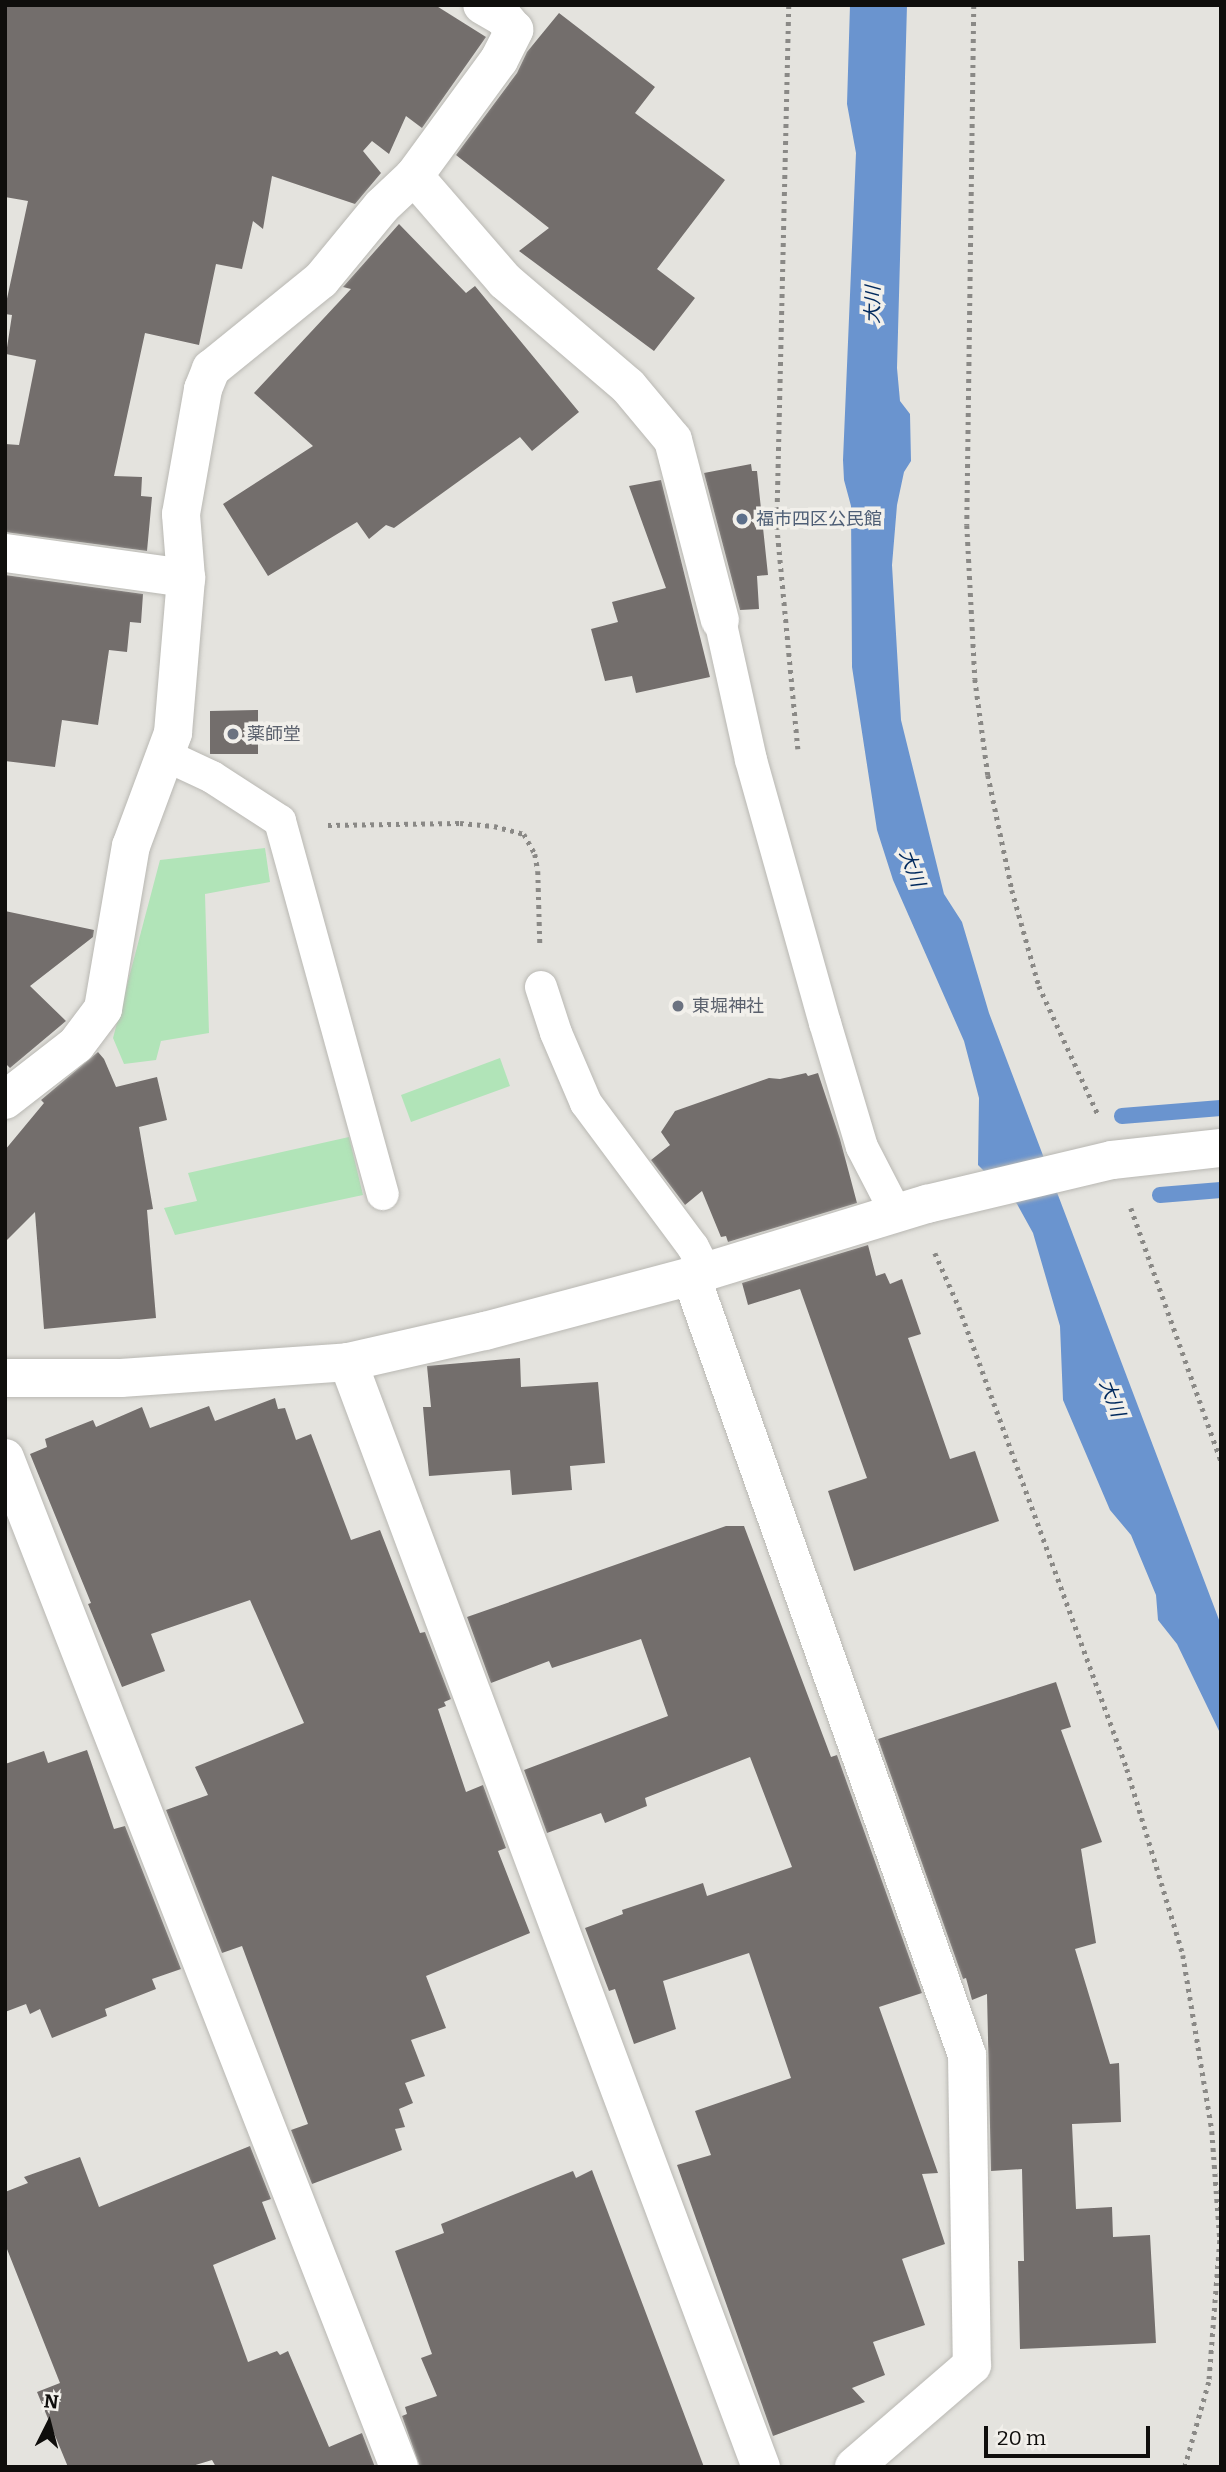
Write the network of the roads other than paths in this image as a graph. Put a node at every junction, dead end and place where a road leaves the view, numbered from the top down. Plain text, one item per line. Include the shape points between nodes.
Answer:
1 (482, 5) edge
2 (414, 176) junction
3 (5, 553) edge
4 (186, 578) junction
5 (720, 620) joint
6 (165, 755) junction
7 (541, 987) road end
8 (5, 1100) edge
9 (1221, 1148) edge
10 (383, 1194) dead end
11 (913, 1208) junction
12 (698, 1273) junction
13 (348, 1362) junction
14 (5, 1378) edge
15 (5, 1458) edge
16 (399, 2467) edge
17 (761, 2467) edge
18 (854, 2467) edge

1 - 2 street via 514,30 510,43
2 - 4 street via 382,206 321,280 211,369 203,388 181,514
2 - 5 street via 505,281 628,386 673,440
3 - 4 street
4 - 6 street via 173,733
5 - 11 lane via 751,760 862,1147
6 - 8 street via 131,846 103,1009 76,1045
6 - 10 lane via 280,821
7 - 12 lane via 586,1103 693,1247
9 - 11 street via 1116,1160
11 - 12 street
12 - 13 street via 485,1331
12 - 18 street via 967,2054 972,2365
13 - 14 street via 121,1378
13 - 17 street
15 - 16 street

